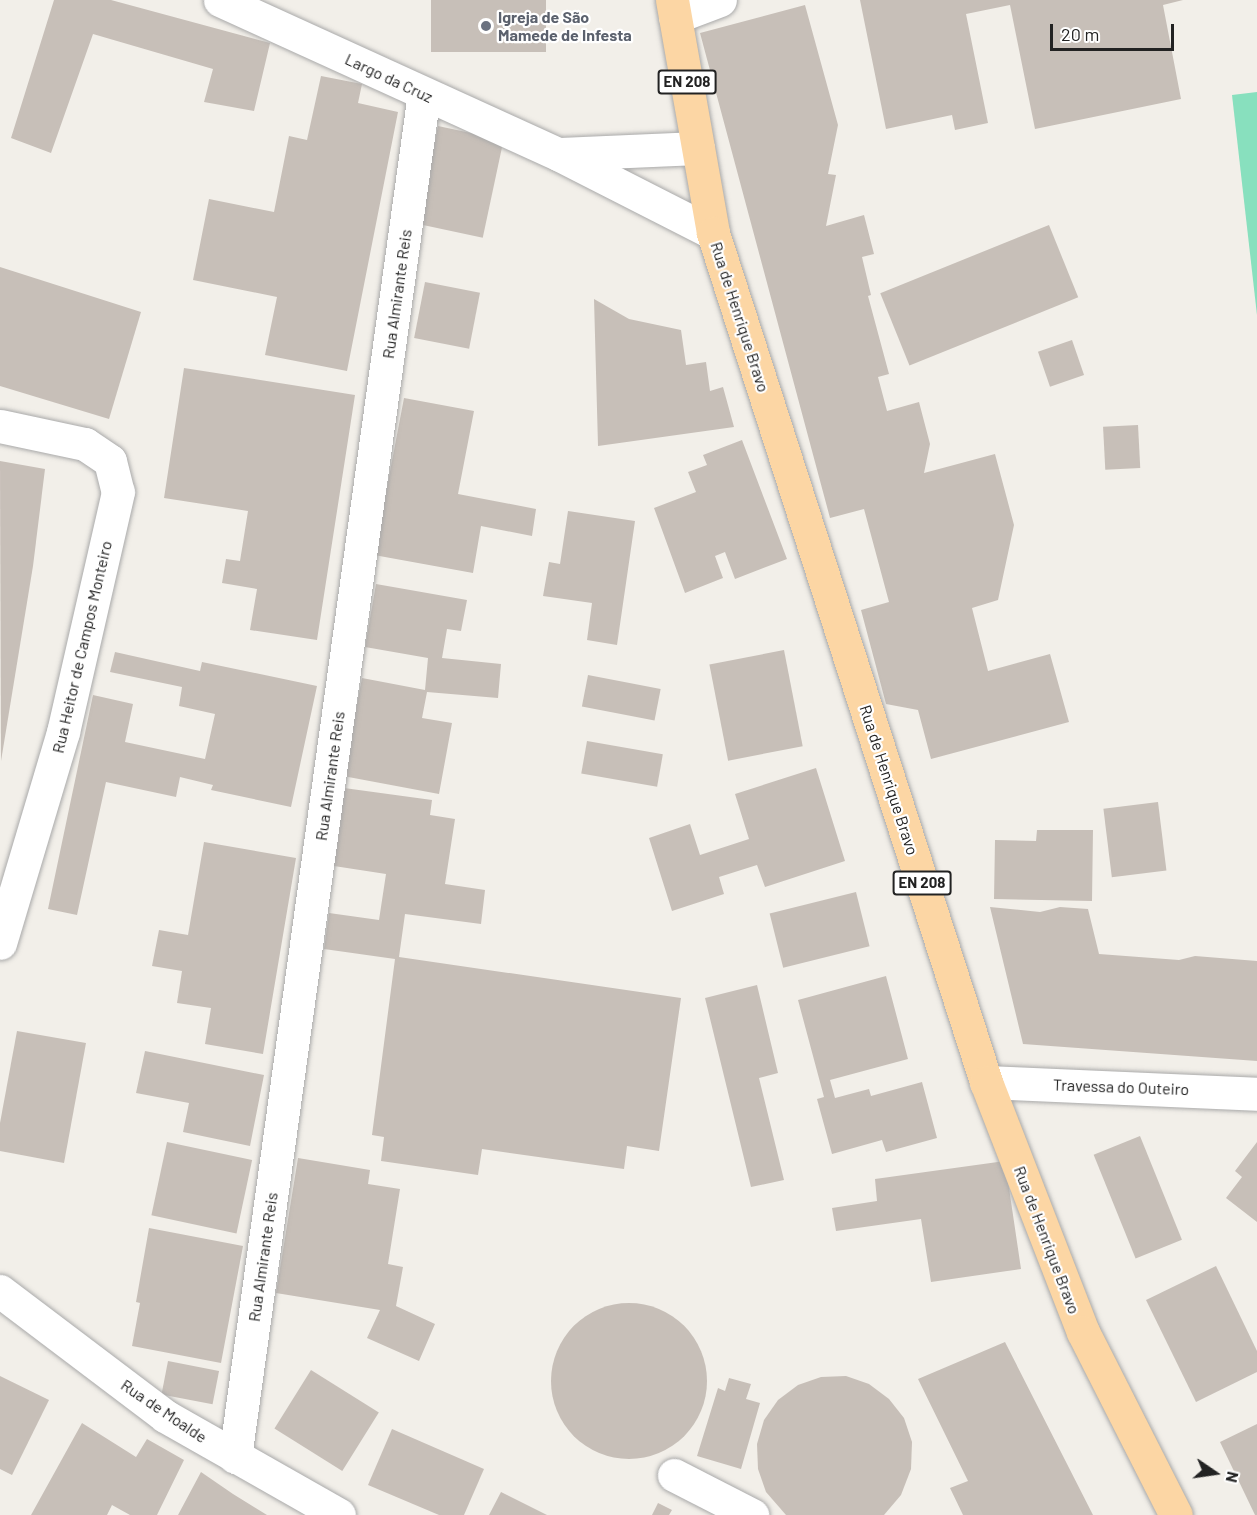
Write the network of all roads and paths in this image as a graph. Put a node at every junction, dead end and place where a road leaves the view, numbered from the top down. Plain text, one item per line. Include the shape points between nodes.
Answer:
1 (220, 0) edge
2 (720, 0) edge
3 (674, 9) edge
4 (424, 94) junction
5 (698, 148) junction
6 (558, 154) junction
7 (713, 233) junction
8 (0, 426) edge
9 (0, 943) edge
10 (986, 1082) junction
11 (1257, 1094) edge
12 (0, 1291) edge
13 (235, 1457) junction
14 (674, 1475) dead end
15 (339, 1515) edge
16 (752, 1515) edge
17 (1176, 1515) edge

1 - 4 street, Largo da Cruz
2 - 3 street
3 - 5 main road, EN 208
4 - 6 street, Largo da Cruz
4 - 13 street, Rua Almirante Reis
5 - 6 street, Largo da Cruz
5 - 7 main road, EN 208
6 - 7 street, Largo da Cruz
7 - 10 main road, Rua de Henrique Bravo / EN 208
8 - 9 street, Rua Heitor de Campos Monteiro via 85,444 110,461 118,492 63,732
10 - 11 street, Travessa do Outeiro
10 - 17 main road, Rua de Henrique Bravo / EN 208 via 1083,1332
12 - 13 street, Rua de Moalde via 165,1416
13 - 15 street, Rua de Moalde
14 - 16 street

